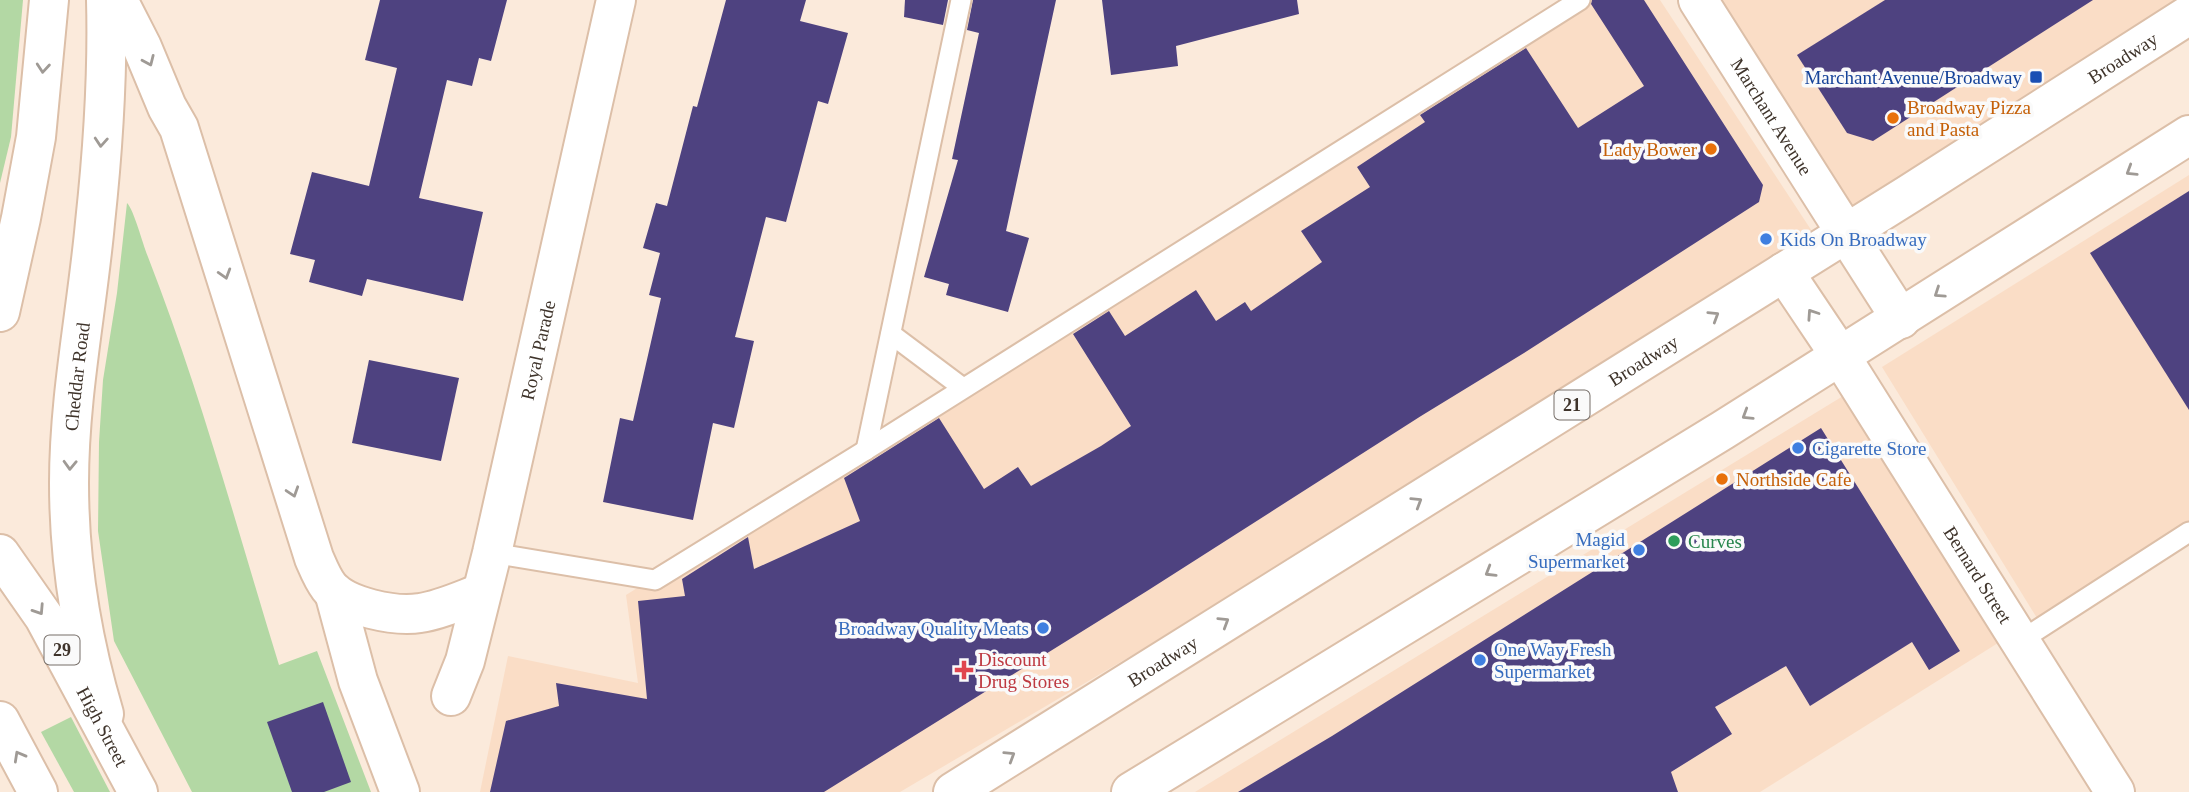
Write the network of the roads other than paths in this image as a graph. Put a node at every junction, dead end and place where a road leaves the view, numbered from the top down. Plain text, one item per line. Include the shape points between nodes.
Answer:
1 (49, 0) edge
2 (106, 0) edge
3 (118, 0) edge
4 (616, 0) edge
5 (961, 0) edge
6 (1580, 0) edge
7 (1698, 0) edge
8 (2189, 15) edge
9 (2189, 135) edge
10 (1846, 233) junction
11 (1784, 272) junction
12 (0, 312) edge
13 (1901, 318) junction
14 (891, 334) junction
15 (1840, 357) junction
16 (964, 388) junction
17 (866, 450) junction
18 (2189, 532) edge
19 (492, 553) junction
20 (0, 554) edge
21 (334, 592) junction
22 (481, 593) junction
23 (2020, 641) junction
24 (451, 696) dead end
25 (0, 721) edge
26 (132, 776) edge
27 (38, 792) edge
28 (400, 792) edge
29 (953, 792) edge
30 (1131, 792) edge
31 (2115, 792) edge

1 -> 12 main road via 36,136
2 -> 26 main road, Cheddar Road via 103,128 74,383 69,482 72,549 97,691
3 -> 21 main road via 179,128 314,558
4 - 19 main road, Royal Parade
5 - 14 lane
6 - 16 lane
7 - 10 main road, Marchant Avenue
8 - 10 main road, Broadway / 21
9 -> 13 main road
10 - 11 main road, Broadway / 21
10 - 13 main road, Marchant Avenue
15 -> 11 main road, Bernard Street
29 -> 11 main road, Broadway / 21
13 - 15 main road
14 - 16 lane
14 - 17 lane
15 - 23 main road, Bernard Street
15 -> 30 main road
16 - 17 lane
17 - 19 lane via 655,580
18 - 23 lane
19 - 22 main road, Royal Parade
20 -> 26 main road, High Street / 29 via 44,617
21 - 22 main road via 403,615
21 - 28 main road via 358,681
22 - 24 main road, Royal Parade via 466,662
23 - 31 main road, Bernard Street
27 -> 25 main road

